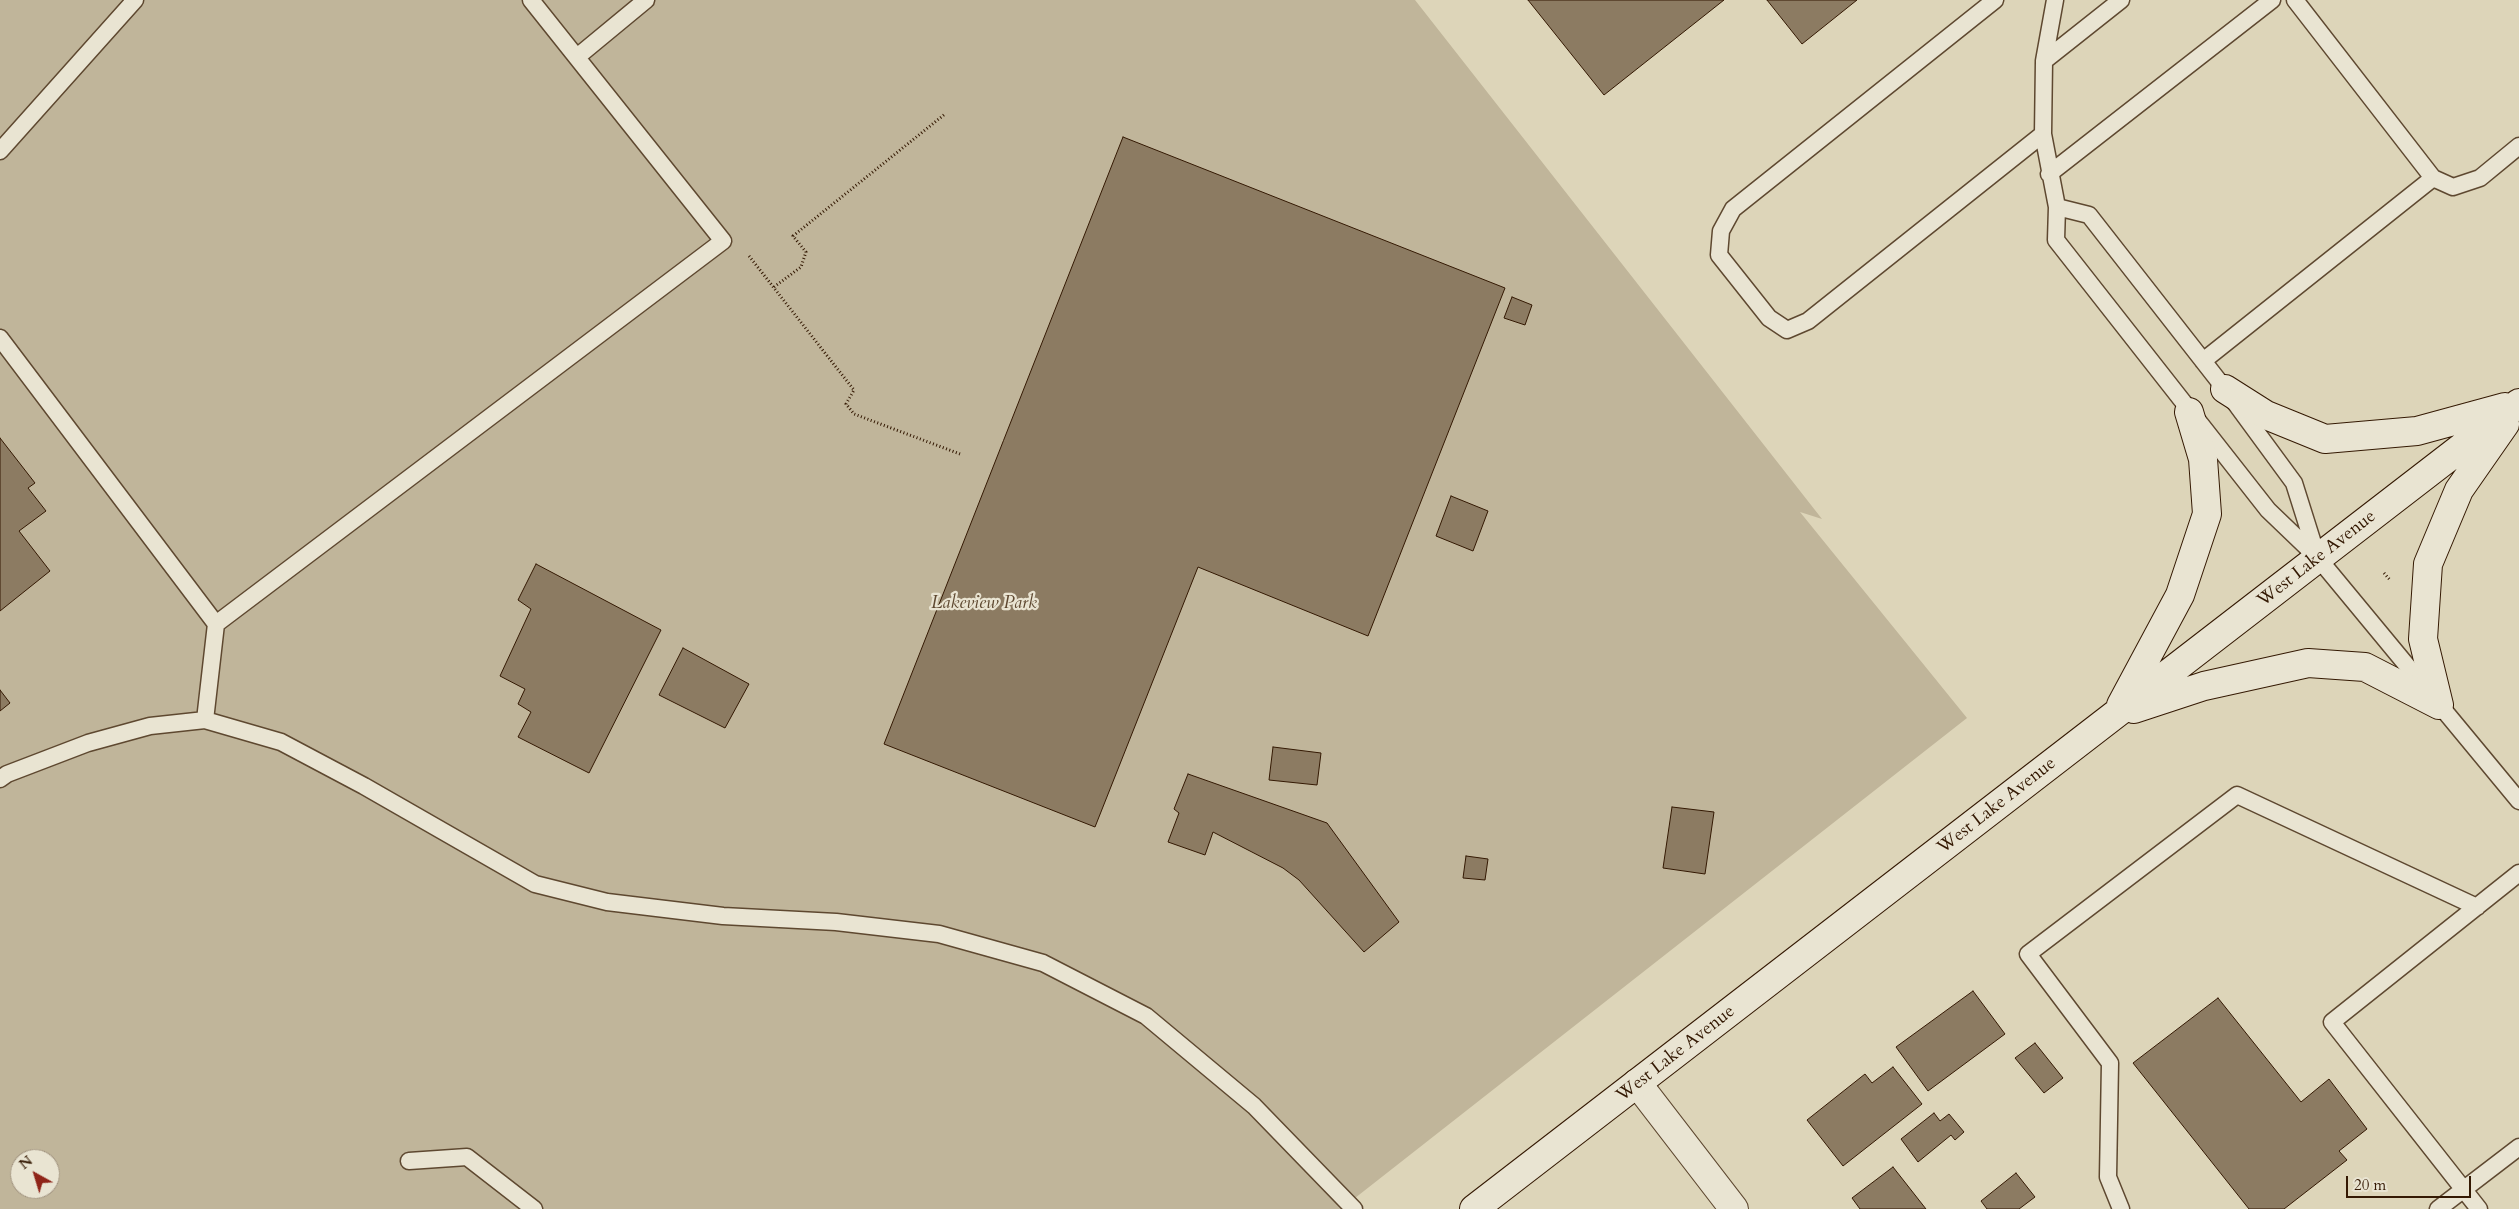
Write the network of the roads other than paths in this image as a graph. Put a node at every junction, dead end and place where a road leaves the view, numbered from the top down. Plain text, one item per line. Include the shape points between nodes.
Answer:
1 (135, 0) edge
2 (531, 0) edge
3 (646, 0) edge
4 (1995, 0) edge
5 (2056, 0) edge
6 (2121, 0) edge
7 (2272, 0) edge
8 (2294, 0) edge
9 (577, 57) junction
10 (2044, 61) junction
11 (2043, 134) junction
12 (2519, 146) edge
13 (0, 151) edge
14 (2049, 174) junction
15 (2433, 178) junction
16 (2056, 207) junction
17 (0, 338) edge
18 (2203, 361) junction
19 (2225, 388) junction
20 (2519, 403) edge
21 (2189, 412) junction
22 (2318, 558) junction
23 (216, 624) junction
24 (2439, 705) junction
25 (2116, 714) junction
26 (206, 720) junction
27 (0, 779) edge
28 (2519, 801) edge
29 (2519, 873) edge
30 (2477, 907) junction
31 (1638, 1083) junction
32 (2519, 1147) edge
33 (410, 1161) dead end
34 (2463, 1189) junction
35 (534, 1209) edge
36 (1354, 1209) edge
37 (1474, 1209) edge
38 (1734, 1209) edge
39 (2121, 1209) edge
40 (2438, 1209) edge
41 (2479, 1209) edge

1 - 13 lane
2 - 9 lane
3 - 9 lane
4 - 11 lane via 1733,209 1721,230 1719,255 1769,318 1787,330 1808,321
5 - 10 lane
6 - 10 lane
7 - 14 lane
8 - 15 lane
9 - 23 lane via 724,241
10 - 11 lane
11 - 14 lane
12 - 15 lane via 2480,178 2453,187
14 - 16 lane
15 - 18 lane
16 - 18 lane via 2089,215
16 - 21 lane via 2056,240
17 - 23 lane
18 - 19 lane
19 - 20 main road via 2266,415 2325,439 2418,431
19 - 22 lane via 2294,483
20 - 22 main road, West Lake Avenue
20 - 24 main road via 2459,490 2428,564 2423,639
21 - 22 lane via 2268,510
21 - 25 main road via 2203,459 2207,514 2180,595
22 - 24 lane
22 - 25 main road, West Lake Avenue
23 - 26 lane
24 - 25 main road via 2365,667 2308,663 2204,686
24 - 28 lane
25 - 31 main road, West Lake Avenue
26 - 27 lane via 150,726 88,743
26 - 36 lane via 281,742 535,884 607,902 723,916 836,922 939,934 1043,963 1146,1016 1254,1106
29 - 30 lane
30 - 34 lane via 2332,1022
30 - 39 lane via 2237,795 2028,954 2110,1063 2108,1177
31 - 37 main road, West Lake Avenue
31 - 38 main road
32 - 34 lane
33 - 35 lane via 467,1157
34 - 40 lane
34 - 41 lane

